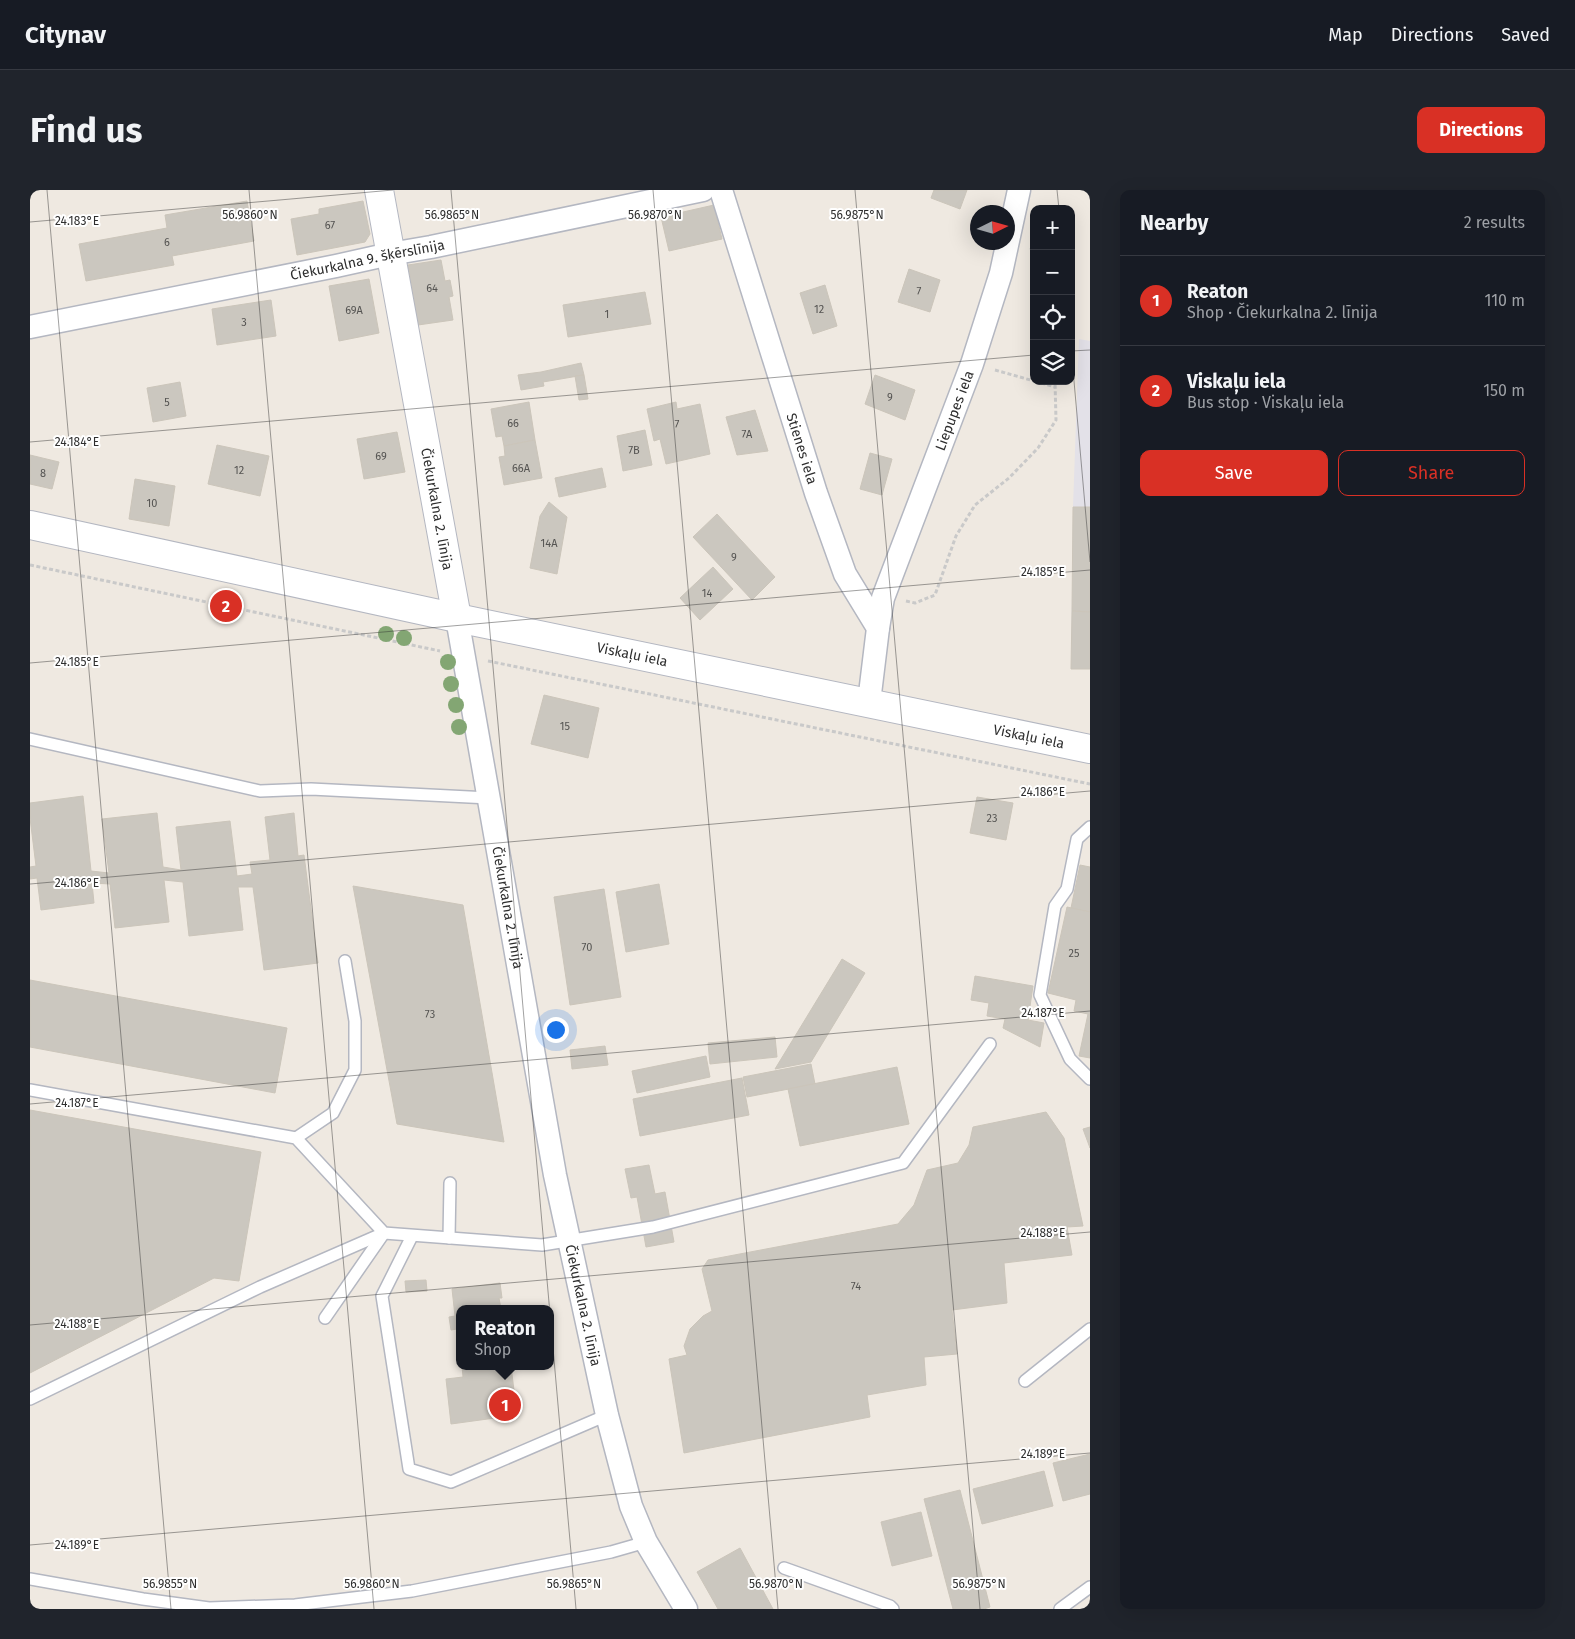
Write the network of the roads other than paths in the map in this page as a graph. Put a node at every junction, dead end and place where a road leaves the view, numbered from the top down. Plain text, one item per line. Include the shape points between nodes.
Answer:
1 (378, 190) edge
2 (703, 190) edge
3 (721, 190) edge
4 (1019, 190) edge
5 (390, 254) junction
6 (30, 327) edge
7 (30, 525) edge
8 (457, 618) junction
9 (878, 628) junction
10 (869, 702) junction
11 (30, 739) edge
12 (1090, 749) edge
13 (489, 798) junction
14 (1090, 827) edge
15 (345, 961) dead end
16 (990, 1044) dead end
17 (1090, 1079) edge
18 (30, 1090) edge
19 (296, 1138) junction
20 (450, 1182) dead end
21 (384, 1233) junction
22 (412, 1236) junction
23 (449, 1238) junction
24 (568, 1240) junction
25 (325, 1318) dead end
26 (1090, 1329) edge
27 (1025, 1381) dead end
28 (30, 1399) edge
29 (607, 1415) junction
30 (646, 1542) junction
31 (784, 1568) dead end
32 (30, 1579) edge
33 (1090, 1587) edge
34 (686, 1609) edge
35 (893, 1609) edge
36 (1060, 1609) edge

1 - 5 street, Čiekurkalna 2. līnija
2 - 5 street, Čiekurkalna 9. šķērslīnija
3 - 9 street, Stienes iela via 816,493 845,574
4 - 9 street, Liepupes iela via 1001,273 972,364 884,598
5 - 6 street, Čiekurkalna 9. šķērslīnija
5 - 8 street, Čiekurkalna 2. līnija
7 - 8 street, Viskaļu iela
8 - 10 street, Viskaļu iela
8 - 13 street, Čiekurkalna 2. līnija
9 - 10 street
10 - 12 street, Viskaļu iela
11 - 13 lane via 260,791 312,789
13 - 24 street, Čiekurkalna 2. līnija
14 - 17 lane via 1077,839 1067,889 1056,906 1040,995 1070,1059
15 - 19 lane via 355,1020 355,1070 332,1113
16 - 24 lane via 903,1163 653,1227
18 - 19 lane
19 - 21 lane
20 - 23 lane
21 - 22 lane
21 - 25 lane
21 - 28 lane via 260,1287
22 - 23 lane
22 - 29 lane via 382,1296 408,1469 451,1482
23 - 24 lane via 542,1246
24 - 29 street, Čiekurkalna 2. līnija
26 - 27 lane
29 - 30 street, Čiekurkalna 2. līnija via 631,1506
30 - 32 lane via 611,1552 412,1591 295,1605 208,1608
30 - 34 street, Čiekurkalna 2. līnija
31 - 35 lane
33 - 36 lane

